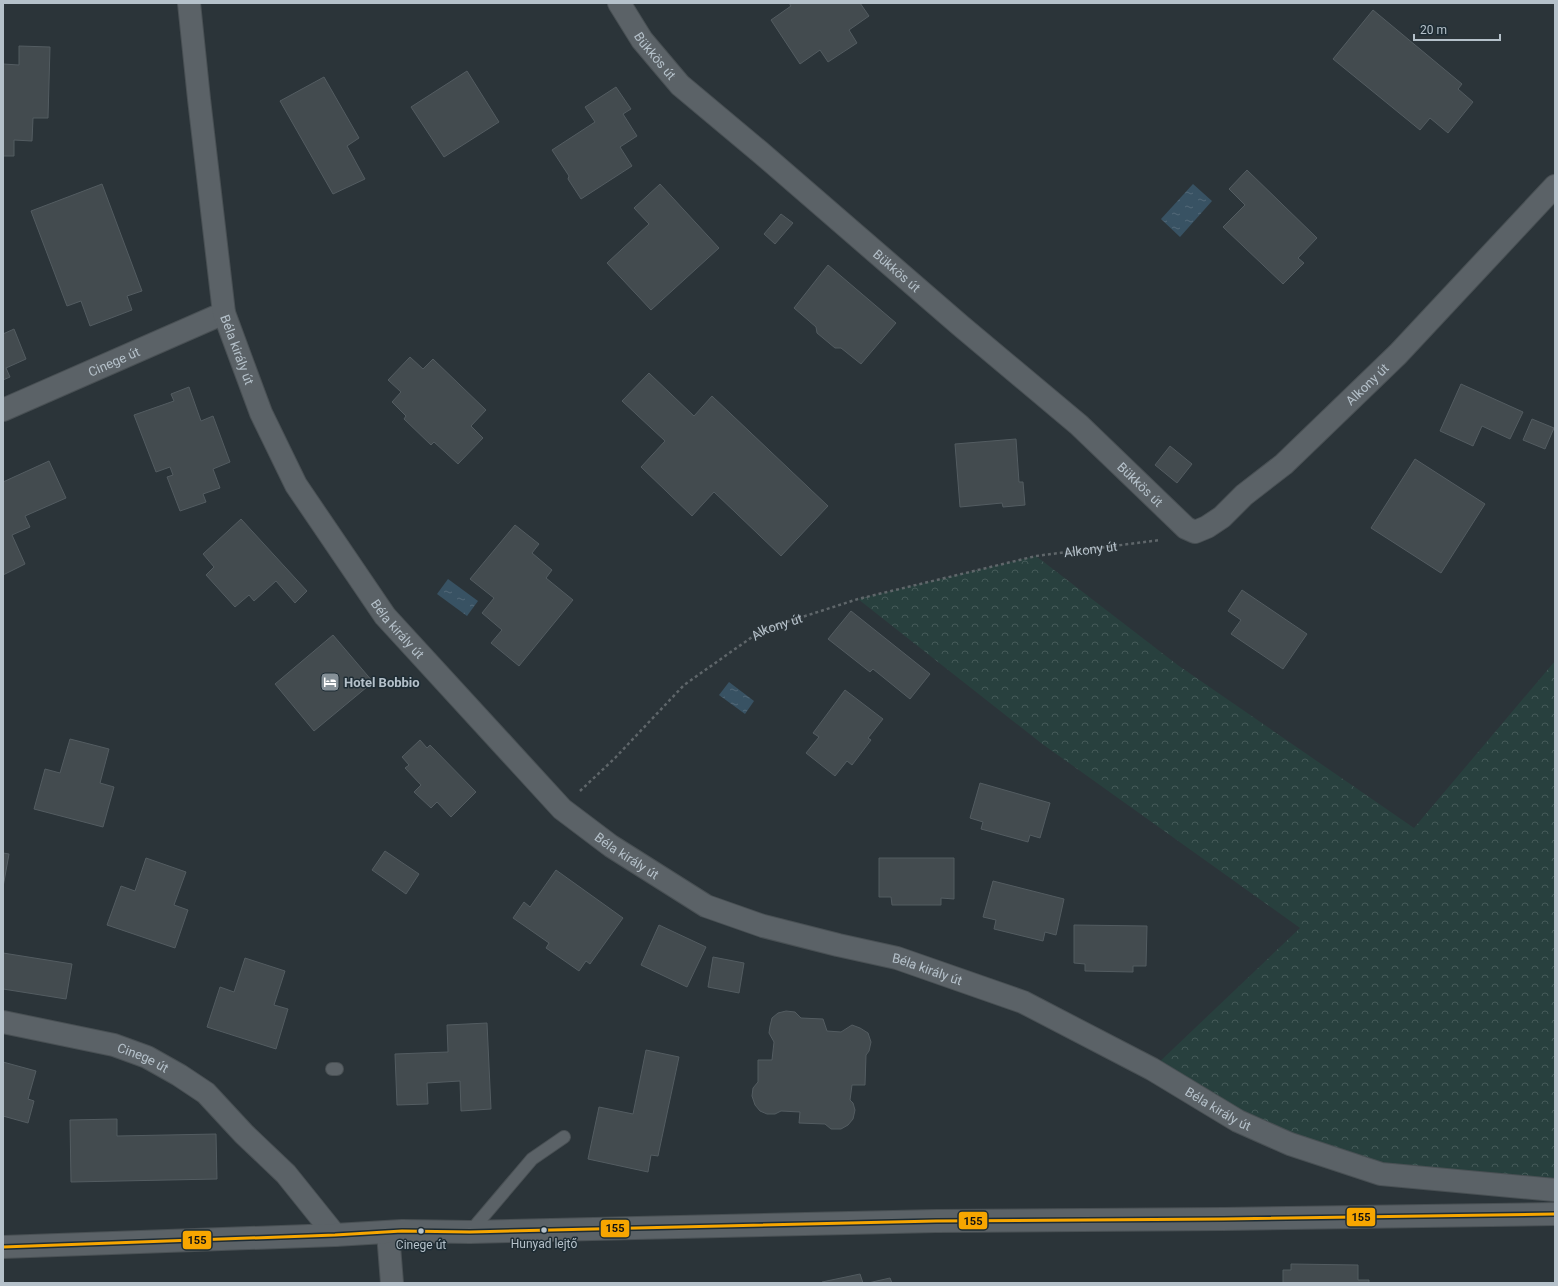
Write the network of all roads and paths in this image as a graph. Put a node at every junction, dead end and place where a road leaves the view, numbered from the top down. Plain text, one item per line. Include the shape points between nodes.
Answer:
1 (189, 3) edge
2 (618, 3) edge
3 (1555, 186) edge
4 (224, 313) junction
5 (3, 410) edge
6 (1186, 528) junction
7 (562, 809) junction
8 (3, 1022) edge
9 (564, 1137) dead end
10 (1555, 1190) edge
11 (1555, 1214) edge
12 (470, 1232) junction
13 (388, 1233) junction
14 (335, 1235) junction
15 (3, 1246) edge
16 (392, 1283) edge

1 - 4 street, Béla király út
2 - 6 street, Bükkös út via 642,40 680,85 1079,425
3 - 6 street, Alkony út via 1398,354 1284,464 1207,527 1195,532
4 - 5 street, Cinege út
4 - 7 street, Béla király út via 261,413 296,485 385,616
6 - 7 path, Alkony út via 1164,539 1036,556 858,599 762,630 684,685 615,758
7 - 10 street, Béla király út via 611,846 706,906 763,926 897,958 1023,1002 1152,1069 1238,1121 1290,1144 1381,1174
8 - 14 street, Cinege út via 114,1045 147,1057 179,1075 206,1093 286,1174
9 - 12 lane via 532,1159
11 - 12 street via 936,1221
12 - 13 street
13 - 14 street
13 - 16 street
14 - 15 street

